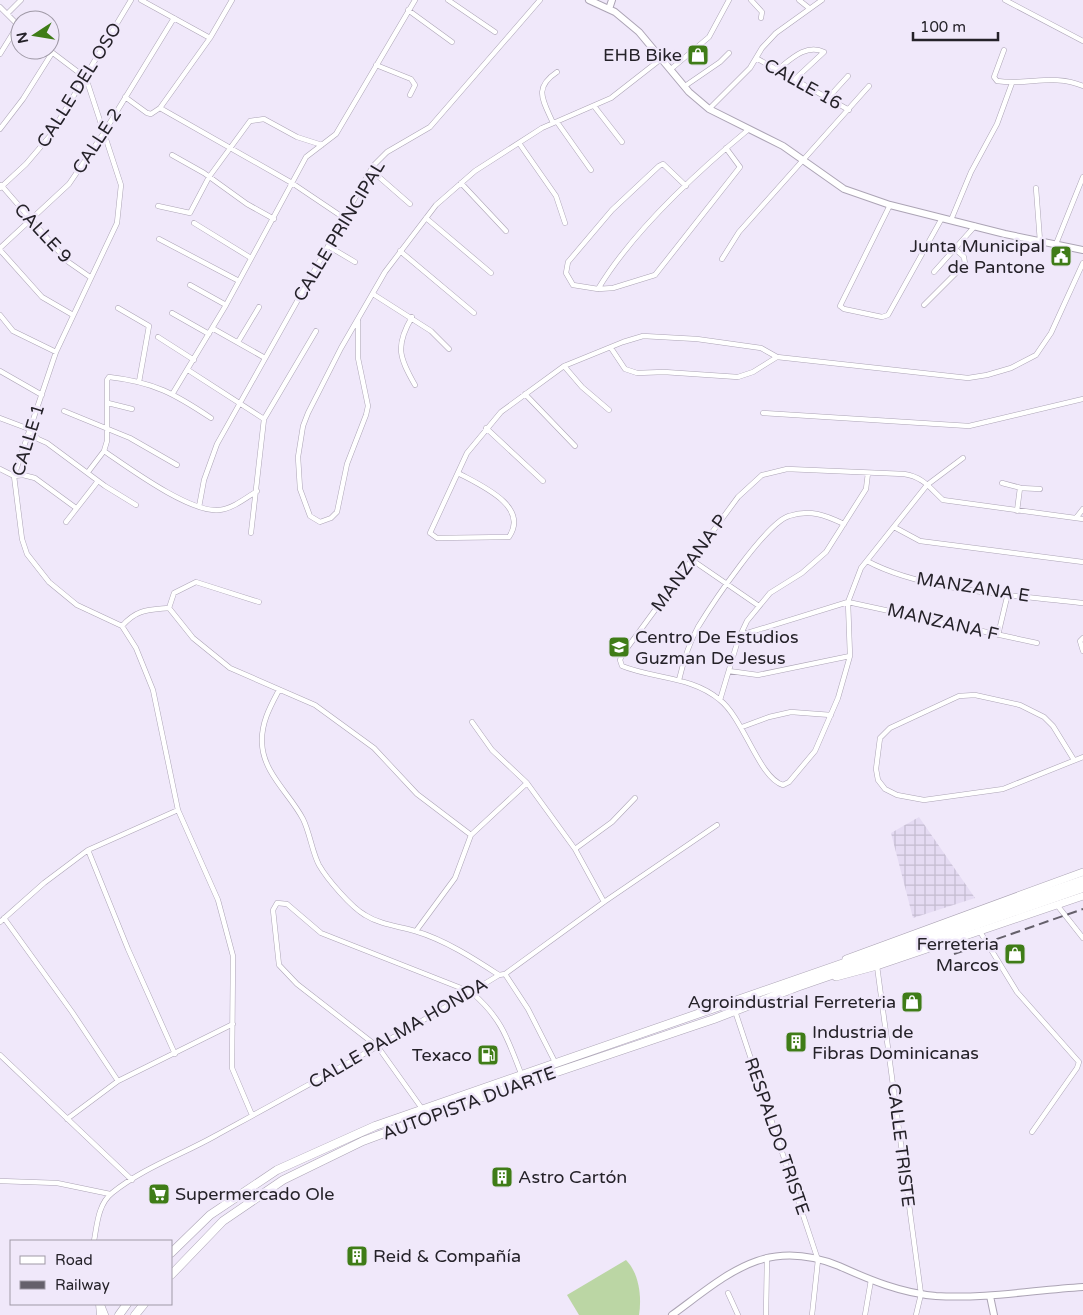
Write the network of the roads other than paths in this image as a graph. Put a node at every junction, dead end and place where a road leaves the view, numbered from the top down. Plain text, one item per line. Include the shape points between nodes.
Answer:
1 (21, 0) edge
2 (132, 0) edge
3 (141, 0) edge
4 (232, 0) edge
5 (415, 0) edge
6 (448, 0) edge
7 (540, 0) edge
8 (589, 0) edge
9 (612, 0) edge
10 (729, 0) edge
11 (751, 0) edge
12 (799, 0) edge
13 (821, 0) edge
14 (1005, 0) edge
15 (601, 2) edge
16 (0, 7) edge
17 (809, 8) junction
18 (609, 9) junction
19 (408, 10) junction
20 (7, 14) junction
21 (10, 17) edge
22 (174, 18) junction
23 (761, 18) dead end
24 (495, 32) dead end
25 (210, 38) junction
26 (10, 39) edge
27 (1083, 41) edge
28 (452, 42) dead end
29 (1004, 50) dead end
30 (729, 53) dead end
31 (0, 54) edge
32 (60, 58) edge
33 (661, 58) junction
34 (756, 58) junction
35 (45, 60) edge
36 (376, 65) junction
37 (671, 70) junction
38 (776, 71) junction
39 (557, 72) dead end
40 (848, 76) dead end
41 (86, 78) junction
42 (794, 80) junction
43 (1012, 83) junction
44 (685, 86) junction
45 (869, 86) dead end
46 (1083, 86) edge
47 (410, 94) dead end
48 (125, 97) junction
49 (828, 98) junction
50 (594, 106) junction
51 (160, 108) junction
52 (709, 110) junction
53 (849, 110) junction
54 (555, 122) junction
55 (0, 129) edge
56 (749, 129) junction
57 (103, 134) junction
58 (622, 142) dead end
59 (520, 143) junction
60 (322, 145) junction
61 (229, 148) junction
62 (726, 148) junction
63 (172, 155) dead end
64 (804, 159) junction
65 (371, 170) junction
66 (591, 170) dead end
67 (209, 177) junction
68 (1083, 177) edge
69 (292, 183) junction
70 (461, 183) junction
71 (0, 186) edge
72 (686, 186) junction
73 (1036, 188) dead end
74 (410, 204) dead end
75 (890, 205) junction
76 (158, 206) dead end
77 (344, 218) junction
78 (426, 218) junction
79 (942, 218) junction
80 (274, 219) junction
81 (951, 220) junction
82 (31, 221) junction
83 (194, 223) dead end
84 (565, 223) dead end
85 (975, 226) junction
86 (506, 231) dead end
87 (159, 239) dead end
88 (1040, 241) junction
89 (1056, 244) junction
90 (328, 246) junction
91 (0, 249) edge
92 (955, 249) junction
93 (1083, 250) edge
94 (400, 251) junction
95 (252, 258) junction
96 (722, 259) dead end
97 (355, 262) dead end
98 (1083, 263) edge
99 (934, 272) dead end
100 (491, 273) dead end
101 (90, 277) junction
102 (239, 281) junction
103 (190, 285) dead end
104 (598, 289) junction
105 (373, 294) junction
106 (226, 305) junction
107 (924, 305) dead end
108 (259, 307) dead end
109 (118, 308) dead end
110 (172, 313) dead end
111 (474, 313) dead end
112 (0, 315) edge
113 (74, 315) junction
114 (412, 317) junction
115 (358, 321) junction
116 (212, 328) junction
117 (316, 332) dead end
118 (209, 334) junction
119 (158, 337) dead end
120 (238, 342) junction
121 (611, 348) junction
122 (449, 349) dead end
123 (56, 352) junction
124 (777, 356) junction
125 (265, 358) junction
126 (194, 360) junction
127 (564, 366) junction
128 (188, 370) junction
129 (0, 371) edge
130 (139, 382) junction
131 (415, 384) dead end
132 (173, 393) junction
133 (524, 394) junction
134 (42, 395) junction
135 (1083, 400) edge
136 (108, 403) junction
137 (239, 404) junction
138 (132, 409) dead end
139 (609, 410) dead end
140 (64, 411) dead end
141 (763, 413) dead end
142 (0, 418) edge
143 (211, 418) dead end
144 (264, 419) junction
145 (486, 428) junction
146 (29, 429) junction
147 (108, 429) junction
148 (575, 446) dead end
149 (104, 452) junction
150 (963, 458) dead end
151 (177, 465) dead end
152 (0, 469) edge
153 (88, 472) junction
154 (458, 473) junction
155 (868, 473) junction
156 (14, 476) junction
157 (98, 481) junction
158 (543, 481) dead end
159 (1002, 483) dead end
160 (927, 485) junction
161 (1021, 488) junction
162 (1040, 489) dead end
163 (257, 491) junction
164 (136, 505) dead end
165 (199, 507) junction
166 (76, 508) junction
167 (1083, 508) edge
168 (1017, 511) junction
169 (1076, 518) junction
170 (1083, 519) edge
171 (66, 522) dead end
172 (844, 524) junction
173 (894, 527) junction
174 (251, 533) dead end
175 (692, 560) junction
176 (867, 561) junction
177 (1083, 562) edge
178 (728, 585) junction
179 (1008, 593) junction
180 (260, 602) dead end
181 (848, 602) junction
182 (1083, 603) edge
183 (759, 606) junction
184 (169, 608) junction
185 (122, 626) junction
186 (998, 634) junction
187 (741, 635) junction
188 (1083, 638) edge
189 (1037, 643) dead end
190 (1083, 651) edge
191 (850, 656) junction
192 (729, 671) junction
193 (679, 680) junction
194 (278, 690) junction
195 (720, 700) junction
196 (831, 715) junction
197 (472, 722) dead end
198 (742, 727) junction
199 (1083, 757) edge
200 (1074, 760) junction
201 (527, 783) junction
202 (635, 798) dead end
203 (178, 810) junction
204 (717, 825) dead end
205 (471, 835) junction
206 (575, 849) junction
207 (88, 850) junction
208 (1083, 872) edge
209 (1083, 880) edge
210 (1083, 888) edge
211 (1083, 896) edge
212 (604, 902) junction
213 (1057, 905) junction
214 (2, 920) edge
215 (967, 925) junction
216 (979, 930) junction
217 (416, 931) junction
218 (1083, 938) edge
219 (877, 966) junction
220 (504, 974) junction
221 (499, 975) junction
222 (796, 984) junction
223 (471, 992) junction
224 (735, 1011) junction
225 (234, 1024) junction
226 (378, 1047) junction
227 (175, 1054) junction
228 (0, 1055) edge
229 (556, 1064) junction
230 (522, 1076) junction
231 (118, 1080) junction
232 (423, 1110) junction
233 (252, 1115) junction
234 (67, 1118) junction
235 (1032, 1132) dead end
236 (132, 1180) junction
237 (0, 1181) edge
238 (110, 1194) junction
239 (94, 1240) edge
240 (172, 1252) edge
241 (767, 1257) junction
242 (818, 1260) junction
243 (172, 1274) edge
244 (871, 1280) junction
245 (1083, 1287) edge
246 (728, 1293) dead end
247 (921, 1294) junction
248 (990, 1296) junction
249 (143, 1305) edge
250 (135, 1315) edge
251 (672, 1315) edge
252 (738, 1315) edge
253 (766, 1315) edge
254 (812, 1315) edge
255 (865, 1315) edge
256 (916, 1315) edge
257 (994, 1315) edge

1 - 20 street
2 - 41 street, CALLE DEL OSO
3 - 22 street
4 - 25 street
5 - 19 street
6 - 24 street
7 - 65 street, CALLE PRINCIPAL via 430,127 387,152
8 - 15 main road
9 - 18 main road
10 - 37 street via 709,37
11 - 23 street via 762,12
12 - 17 street
13 - 17 street
14 - 27 street
15 - 18 main road
16 - 20 street
17 - 34 street via 776,32
18 - 33 main road via 639,32
19 - 28 street
19 - 36 street
20 - 21 street
22 - 25 street
22 - 48 street, CALLE 2
25 - 51 street
26 - 31 street
29 - 43 street via 994,77 997,81
30 - 44 street
32 - 41 street
33 - 37 main road
33 - 50 street via 611,98
34 - 38 street, CALLE 16
34 - 52 street
35 - 55 street via 23,100
36 - 47 street via 411,79 415,85
36 - 60 street via 336,134
37 - 44 main road
38 - 42 street, CALLE 16
38 - 42 street via 806,50 814,48 824,52
39 - 54 street via 543,84 541,93
40 - 49 street
41 - 57 street, CALLE 1
41 - 71 street, CALLE DEL OSO via 49,137 26,164
42 - 49 street, CALLE 16
43 - 46 street via 1064,79
43 - 81 street via 997,124 971,172
44 - 52 main road
45 - 53 street
48 - 51 street via 147,113
48 - 57 street, CALLE 2
49 - 53 street, CALLE 16
50 - 54 street
50 - 58 street
51 - 61 street
52 - 56 main road
53 - 64 street
54 - 59 street
54 - 66 street
56 - 62 street
56 - 64 main road
57 - 82 street, CALLE 2 via 69,184
57 - 101 street, CALLE 1 via 121,185 120,204 117,223
59 - 70 street
59 - 84 street via 556,196
60 - 61 street via 297,137 260,118 248,122
60 - 69 street via 306,157
61 - 67 street
61 - 69 street
62 - 72 street
62 - 104 street via 740,167 655,275 613,288
63 - 67 street
64 - 75 main road via 844,189
64 - 96 street via 739,232
65 - 74 street
65 - 77 street, CALLE PRINCIPAL
67 - 76 street via 190,213
67 - 80 street
68 - 89 street
69 - 77 street
69 - 80 street
70 - 78 street
70 - 86 street
71 - 82 street, CALLE 9
72 - 104 street via 625,252
72 - 104 street via 664,164 612,210 566,268 573,285
73 - 88 street
75 - 79 main road
75 - 79 street via 840,306 844,309 882,318 888,315
77 - 90 street, CALLE PRINCIPAL
78 - 94 street
78 - 100 street
79 - 81 main road
80 - 95 street
81 - 85 main road
82 - 91 street, CALLE 2
82 - 101 street, CALLE 9 via 67,261
83 - 95 street
85 - 88 main road
85 - 92 street
87 - 102 street
88 - 89 main road
89 - 93 main road
90 - 97 street
90 - 125 street, CALLE PRINCIPAL
91 - 113 street via 42,298
92 - 99 street
92 - 107 street via 964,257 964,264
94 - 105 street
94 - 111 street
95 - 102 street
98 - 124 street via 1051,333 1036,354 995,373 968,378
101 - 113 street, CALLE 1
102 - 106 street
103 - 106 street
105 - 114 street
105 - 115 street
106 - 116 street
108 - 120 street
109 - 130 street via 149,326
110 - 118 street
112 - 123 street via 13,331
113 - 123 street, CALLE 1
114 - 122 street
114 - 131 street via 404,330 400,348 401,358
115 - 115 street via 308,413 300,441 300,489 310,516 320,522 331,518 340,503 347,464 368,406 358,358
116 - 118 street
116 - 120 street
117 - 144 street
118 - 126 street
119 - 126 street
120 - 125 street
121 - 124 street via 651,336 761,348
121 - 124 street via 625,369 637,374 664,372 738,377 753,372
121 - 127 street
123 - 134 street, CALLE 1
125 - 137 street, CALLE PRINCIPAL
126 - 128 street
127 - 133 street
127 - 139 street via 582,388
128 - 132 street
128 - 137 street
129 - 134 street
130 - 132 street
130 - 136 street via 108,378
132 - 143 street
133 - 145 street
133 - 148 street
134 - 146 street, CALLE 1
135 - 141 street via 969,426
136 - 138 street
136 - 147 street
137 - 144 street
137 - 165 street, CALLE PRINCIPAL via 214,453
140 - 147 street
142 - 146 street
144 - 163 street
145 - 154 street via 467,453
145 - 158 street
146 - 153 street via 38,439
146 - 156 street, CALLE 1
147 - 149 street
147 - 151 street via 137,441
149 - 153 street
149 - 165 street via 173,495
150 - 160 street
152 - 156 street
153 - 157 street
154 - 154 street via 508,505 514,518 514,529 509,537 437,538 430,533
155 - 160 street, MANZANA P via 918,476
155 - 172 street via 866,489
155 - 175 street, MANZANA P via 787,469 762,475 738,496
156 - 166 street via 23,474 35,478
156 - 185 street, CALLE 1 via 27,554 49,582 77,605
157 - 164 street
157 - 166 street
159 - 161 street
160 - 168 street, MANZANA P via 943,500
160 - 173 street
161 - 162 street
161 - 168 street
163 - 165 street via 221,510
163 - 174 street
166 - 171 street
167 - 169 street
168 - 169 street, MANZANA P
169 - 170 street, MANZANA P
172 - 178 street via 825,515 808,512 787,516 769,531
172 - 183 street via 826,552 802,573 770,593
173 - 176 street
173 - 177 street via 920,541
175 - 178 street
175 - 193 street, MANZANA P via 620,660 622,666 638,673
176 - 179 street, MANZANA E via 889,573 939,584
176 - 181 street via 851,589
178 - 183 street
178 - 193 street via 698,628
179 - 182 street, MANZANA E
179 - 186 street
180 - 184 street via 196,582 174,593
181 - 186 street, MANZANA F
181 - 187 street
181 - 191 street
183 - 187 street
184 - 185 street via 131,615
184 - 194 street via 194,638 230,668
185 - 203 street via 136,648 153,690
186 - 189 street, MANZANA F
187 - 192 street
188 - 190 street via 1080,641
191 - 192 street via 758,675
191 - 196 street
192 - 195 street
193 - 195 street, MANZANA P
194 - 205 street via 315,705 374,748 418,794
194 - 217 street via 264,719 262,743 265,758 280,788 302,817 319,864 341,893 364,914 391,927
195 - 198 street, MANZANA P
196 - 198 street via 791,712
196 - 198 street, MANZANA P via 815,751 790,782 783,785 768,775
197 - 201 street via 492,750
199 - 200 street
200 - 200 street via 1003,789 924,800 897,795 885,789 878,780 876,769 880,738 898,722 960,696 975,695 1020,705 1044,717
201 - 205 street
201 - 206 street
202 - 206 street via 612,822
203 - 207 street
203 - 225 street via 218,900 233,956
204 - 212 street, CALLE PALMA HONDA
205 - 217 street via 455,878
206 - 212 street
207 - 214 street
207 - 227 street
208 - 222 main road via 872,948
209 - 215 highway
210 - 215 highway
211 - 213 main road
212 - 220 street, CALLE PALMA HONDA
213 - 216 main road
213 - 218 street
214 - 231 street via 72,1012
215 - 222 highway
216 - 219 main road
216 - 235 street via 1017,992 1079,1062
217 - 221 street via 466,954
219 - 222 main road
219 - 247 street, CALLE TRISTE
220 - 221 street, CALLE PALMA HONDA
220 - 229 street via 528,1009
221 - 223 street, CALLE PALMA HONDA
222 - 224 highway, AUTOPISTA DUARTE
222 - 229 highway, AUTOPISTA DUARTE
223 - 226 street, CALLE PALMA HONDA
223 - 226 street via 321,934 287,904 277,903 273,910 279,964 298,984
223 - 230 street via 488,1006 505,1030
224 - 242 street, RESPALDO TRISTE
224 - 243 highway, AUTOPISTA DUARTE via 468,1102 322,1160 283,1180 223,1221
225 - 227 street
225 - 233 street via 232,1068
226 - 232 street
226 - 233 street, CALLE PALMA HONDA
227 - 231 street
228 - 234 street
229 - 230 highway, AUTOPISTA DUARTE
230 - 232 highway, AUTOPISTA DUARTE
231 - 234 street
232 - 240 highway, AUTOPISTA DUARTE via 327,1146 276,1170 210,1215
233 - 236 street, CALLE PALMA HONDA
234 - 236 street
236 - 238 street, CALLE PALMA HONDA
237 - 238 street via 57,1183
238 - 239 street, CALLE PALMA HONDA via 99,1210
241 - 242 main road via 796,1256
241 - 251 main road via 740,1266
241 - 253 street
242 - 244 main road
242 - 254 street
244 - 247 main road
244 - 255 street
245 - 248 main road
246 - 252 street
247 - 248 main road
247 - 256 street
248 - 257 main road
249 - 250 highway

